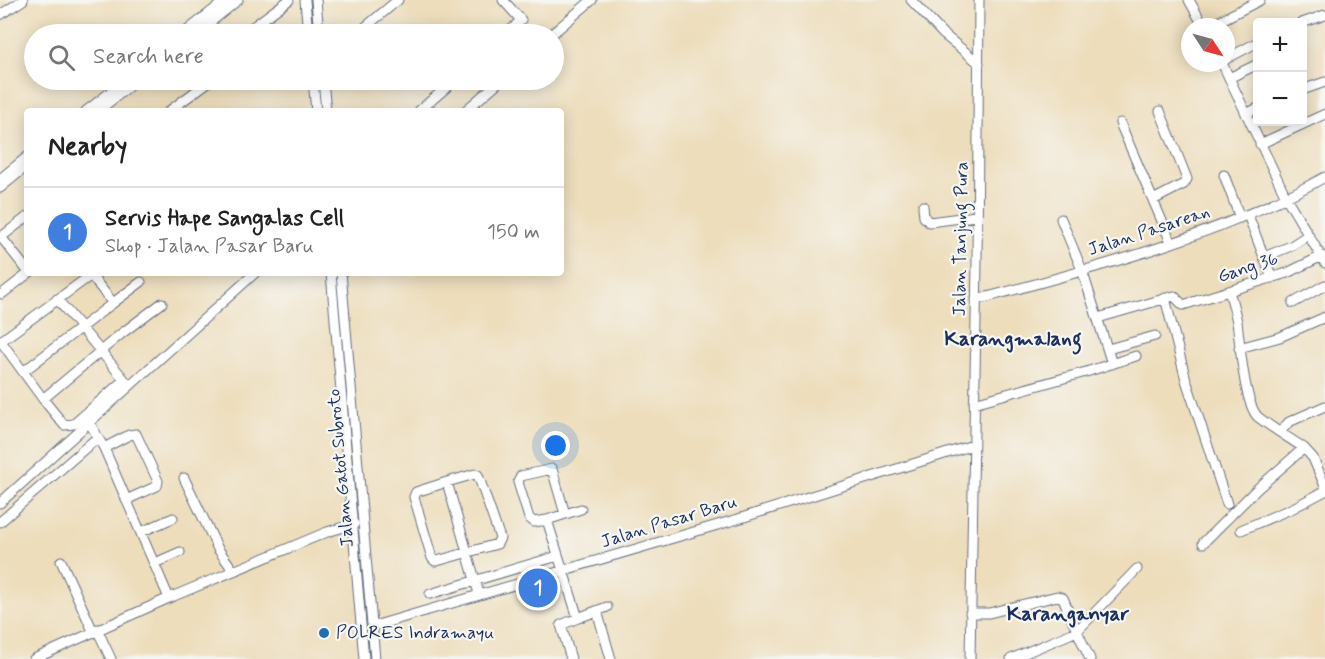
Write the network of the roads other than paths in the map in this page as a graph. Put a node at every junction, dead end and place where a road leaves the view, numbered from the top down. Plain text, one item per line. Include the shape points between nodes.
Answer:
1 (23, 0) edge
2 (226, 0) edge
3 (238, 0) edge
4 (289, 0) edge
5 (305, 0) edge
6 (327, 0) edge
7 (398, 0) edge
8 (503, 0) edge
9 (592, 0) edge
10 (911, 0) edge
11 (979, 0) edge
12 (1189, 0) edge
13 (1260, 0) edge
14 (316, 1) edge
15 (0, 15) edge
16 (1325, 15) edge
17 (1200, 18) edge
18 (1224, 18) edge
19 (1307, 21) edge
20 (196, 24) edge
21 (208, 24) edge
22 (257, 24) edge
23 (308, 24) edge
24 (318, 24) edge
25 (369, 24) edge
26 (517, 24) edge
27 (564, 24) edge
28 (1253, 44) edge
29 (1235, 54) edge
30 (979, 63) junction
31 (1253, 66) edge
32 (1226, 72) edge
33 (1228, 78) junction
34 (1325, 82) edge
35 (1307, 88) edge
36 (113, 90) edge
37 (124, 90) edge
38 (198, 90) edge
39 (314, 90) edge
40 (324, 90) edge
41 (443, 90) edge
42 (489, 90) edge
43 (90, 108) edge
44 (102, 108) edge
45 (173, 108) edge
46 (316, 108) edge
47 (326, 108) edge
48 (422, 108) edge
49 (468, 108) edge
50 (1253, 110) edge
51 (1160, 111) dead end
52 (1246, 114) junction
53 (1325, 114) edge
54 (1120, 123) dead end
55 (1260, 144) junction
56 (24, 160) edge
57 (24, 168) edge
58 (1224, 175) dead end
59 (1325, 177) edge
60 (0, 179) edge
61 (0, 188) edge
62 (1287, 199) junction
63 (1153, 200) junction
64 (923, 206) dead end
65 (976, 216) junction
66 (1244, 216) junction
67 (24, 219) edge
68 (1061, 219) dead end
69 (1308, 236) junction
70 (1, 237) edge
71 (1171, 242) junction
72 (1264, 257) junction
73 (1323, 260) edge
74 (24, 267) edge
75 (1083, 270) junction
76 (24, 275) edge
77 (87, 276) edge
78 (92, 276) edge
79 (252, 276) edge
80 (331, 276) edge
81 (341, 276) edge
82 (1272, 278) junction
83 (141, 282) dead end
84 (1325, 285) edge
85 (1229, 291) junction
86 (1, 294) edge
87 (1165, 298) junction
88 (57, 299) junction
89 (976, 300) junction
90 (113, 303) junction
91 (162, 303) dead end
92 (1293, 303) dead end
93 (1325, 317) edge
94 (1098, 318) junction
95 (80, 328) junction
96 (1155, 336) dead end
97 (0, 341) edge
98 (1239, 348) junction
99 (1108, 349) junction
100 (100, 352) junction
101 (1136, 357) dead end
102 (1112, 364) junction
103 (24, 371) junction
104 (127, 383) junction
105 (43, 399) junction
106 (974, 403) junction
107 (1325, 405) edge
108 (90, 423) junction
109 (1280, 432) junction
110 (97, 436) junction
111 (973, 445) junction
112 (104, 448) junction
113 (1304, 448) junction
114 (183, 478) dead end
115 (447, 482) junction
116 (1325, 486) edge
117 (1325, 491) edge
118 (126, 500) junction
119 (0, 503) edge
120 (1227, 504) dead end
121 (581, 509) dead end
122 (565, 514) junction
123 (172, 518) dead end
124 (547, 520) junction
125 (0, 522) edge
126 (354, 524) junction
127 (1241, 530) dead end
128 (141, 532) junction
129 (1203, 543) dead end
130 (180, 552) dead end
131 (468, 553) junction
132 (558, 556) junction
133 (61, 561) dead end
134 (155, 563) junction
135 (1137, 569) dead end
136 (233, 570) junction
137 (563, 572) junction
138 (476, 580) junction
139 (430, 594) dead end
140 (479, 594) junction
141 (169, 598) junction
142 (970, 614) junction
143 (578, 618) junction
144 (374, 626) junction
145 (95, 630) junction
146 (1077, 631) junction
147 (34, 659) edge
148 (111, 659) edge
149 (364, 659) edge
150 (375, 659) edge
151 (572, 659) edge
152 (611, 659) edge
153 (970, 659) edge
154 (1011, 659) edge
155 (1090, 659) edge

1 - 15 street
2 - 20 street
3 - 21 street
4 - 22 street
5 - 23 street
6 - 14 street
7 - 25 street
8 - 26 street via 521,20
9 - 27 street
10 - 30 street via 943,34
11 - 30 street, Jalan Tanjung Pura
12 - 17 street
13 - 18 street
14 - 24 street
16 - 19 street
28 - 29 street
30 - 65 street, Jalan Tanjung Pura
31 - 33 street
32 - 33 street
33 - 52 street
34 - 35 street
36 - 43 street
37 - 44 street
38 - 45 street
39 - 46 street
40 - 47 street
41 - 48 street
42 - 49 street
50 - 52 street
51 - 63 street via 1187,179
52 - 55 street
53 - 55 street
54 - 63 street
55 - 62 street
56 - 60 street
57 - 61 street
58 - 66 street
59 - 62 street, Jalan Pasarean
62 - 66 street, Jalan Pasarean
62 - 69 street
63 - 71 street
64 - 65 street via 925,220 929,222
65 - 89 street, Jalan Tanjung Pura
66 - 71 street, Jalan Pasarean
66 - 72 street
67 - 70 street
68 - 75 street
69 - 72 street
69 - 73 street
70 - 74 street
71 - 75 street, Jalan Pasarean
72 - 82 street
73 - 82 street, Gang 36
75 - 89 street, Jalan Pasarean
75 - 94 street
76 - 86 street
77 - 88 street
78 - 90 street
79 - 104 street
80 - 126 street, Jalan Gatot Subroto
81 - 144 street, Jalan Gatot Subroto
82 - 85 street, Gang 36
83 - 90 street
84 - 92 street
85 - 87 street, Gang 36 via 1183,305 1175,296
85 - 98 street
87 - 94 street
87 - 120 street via 1186,380
88 - 95 street
88 - 97 street
89 - 106 street, Jalan Tanjung Pura
90 - 95 street
91 - 100 street
93 - 98 street via 1280,337
94 - 99 street
95 - 100 street
95 - 103 street
96 - 99 street
97 - 103 street
98 - 109 street via 1255,412
99 - 102 street
100 - 104 street
100 - 105 street
101 - 102 street
102 - 106 street
103 - 105 street
104 - 105 street via 71,425 60,422
104 - 108 street
106 - 111 street, Jalan Tanjung Pura
107 - 109 street via 1289,422
108 - 110 street
108 - 119 street
109 - 113 street
110 - 112 street
110 - 125 street
111 - 137 street, Jalan Pasar Baru
111 - 142 street, Jalan Tanjung Pura
112 - 118 street
112 - 118 street via 136,434 156,478 157,486
113 - 116 street via 1313,458
113 - 129 street
114 - 136 street via 218,549
115 - 131 street
115 - 131 street via 478,475 500,538 497,544
115 - 131 street via 414,496 432,558 437,561
117 - 127 street
118 - 128 street
121 - 122 street
122 - 124 street
122 - 124 street via 552,469 523,475 518,482 529,518 534,522
123 - 128 street
124 - 132 street
126 - 136 street
126 - 149 street, Jalan Gatot Subroto
128 - 134 street
130 - 134 street
131 - 138 street
132 - 137 street
132 - 138 street
133 - 145 street
134 - 141 street
135 - 146 street
136 - 141 street
137 - 140 street, Jalan Pasar Baru
137 - 143 street
138 - 139 street
138 - 140 street
140 - 144 street, Jalan Pasar Baru
141 - 145 street
142 - 146 street via 1060,596
142 - 153 street, Jalan Tanjung Pura
143 - 151 street via 561,625
143 - 152 street via 602,609
144 - 150 street, Jalan Gatot Subroto
145 - 147 street
145 - 148 street
146 - 154 street
146 - 155 street

